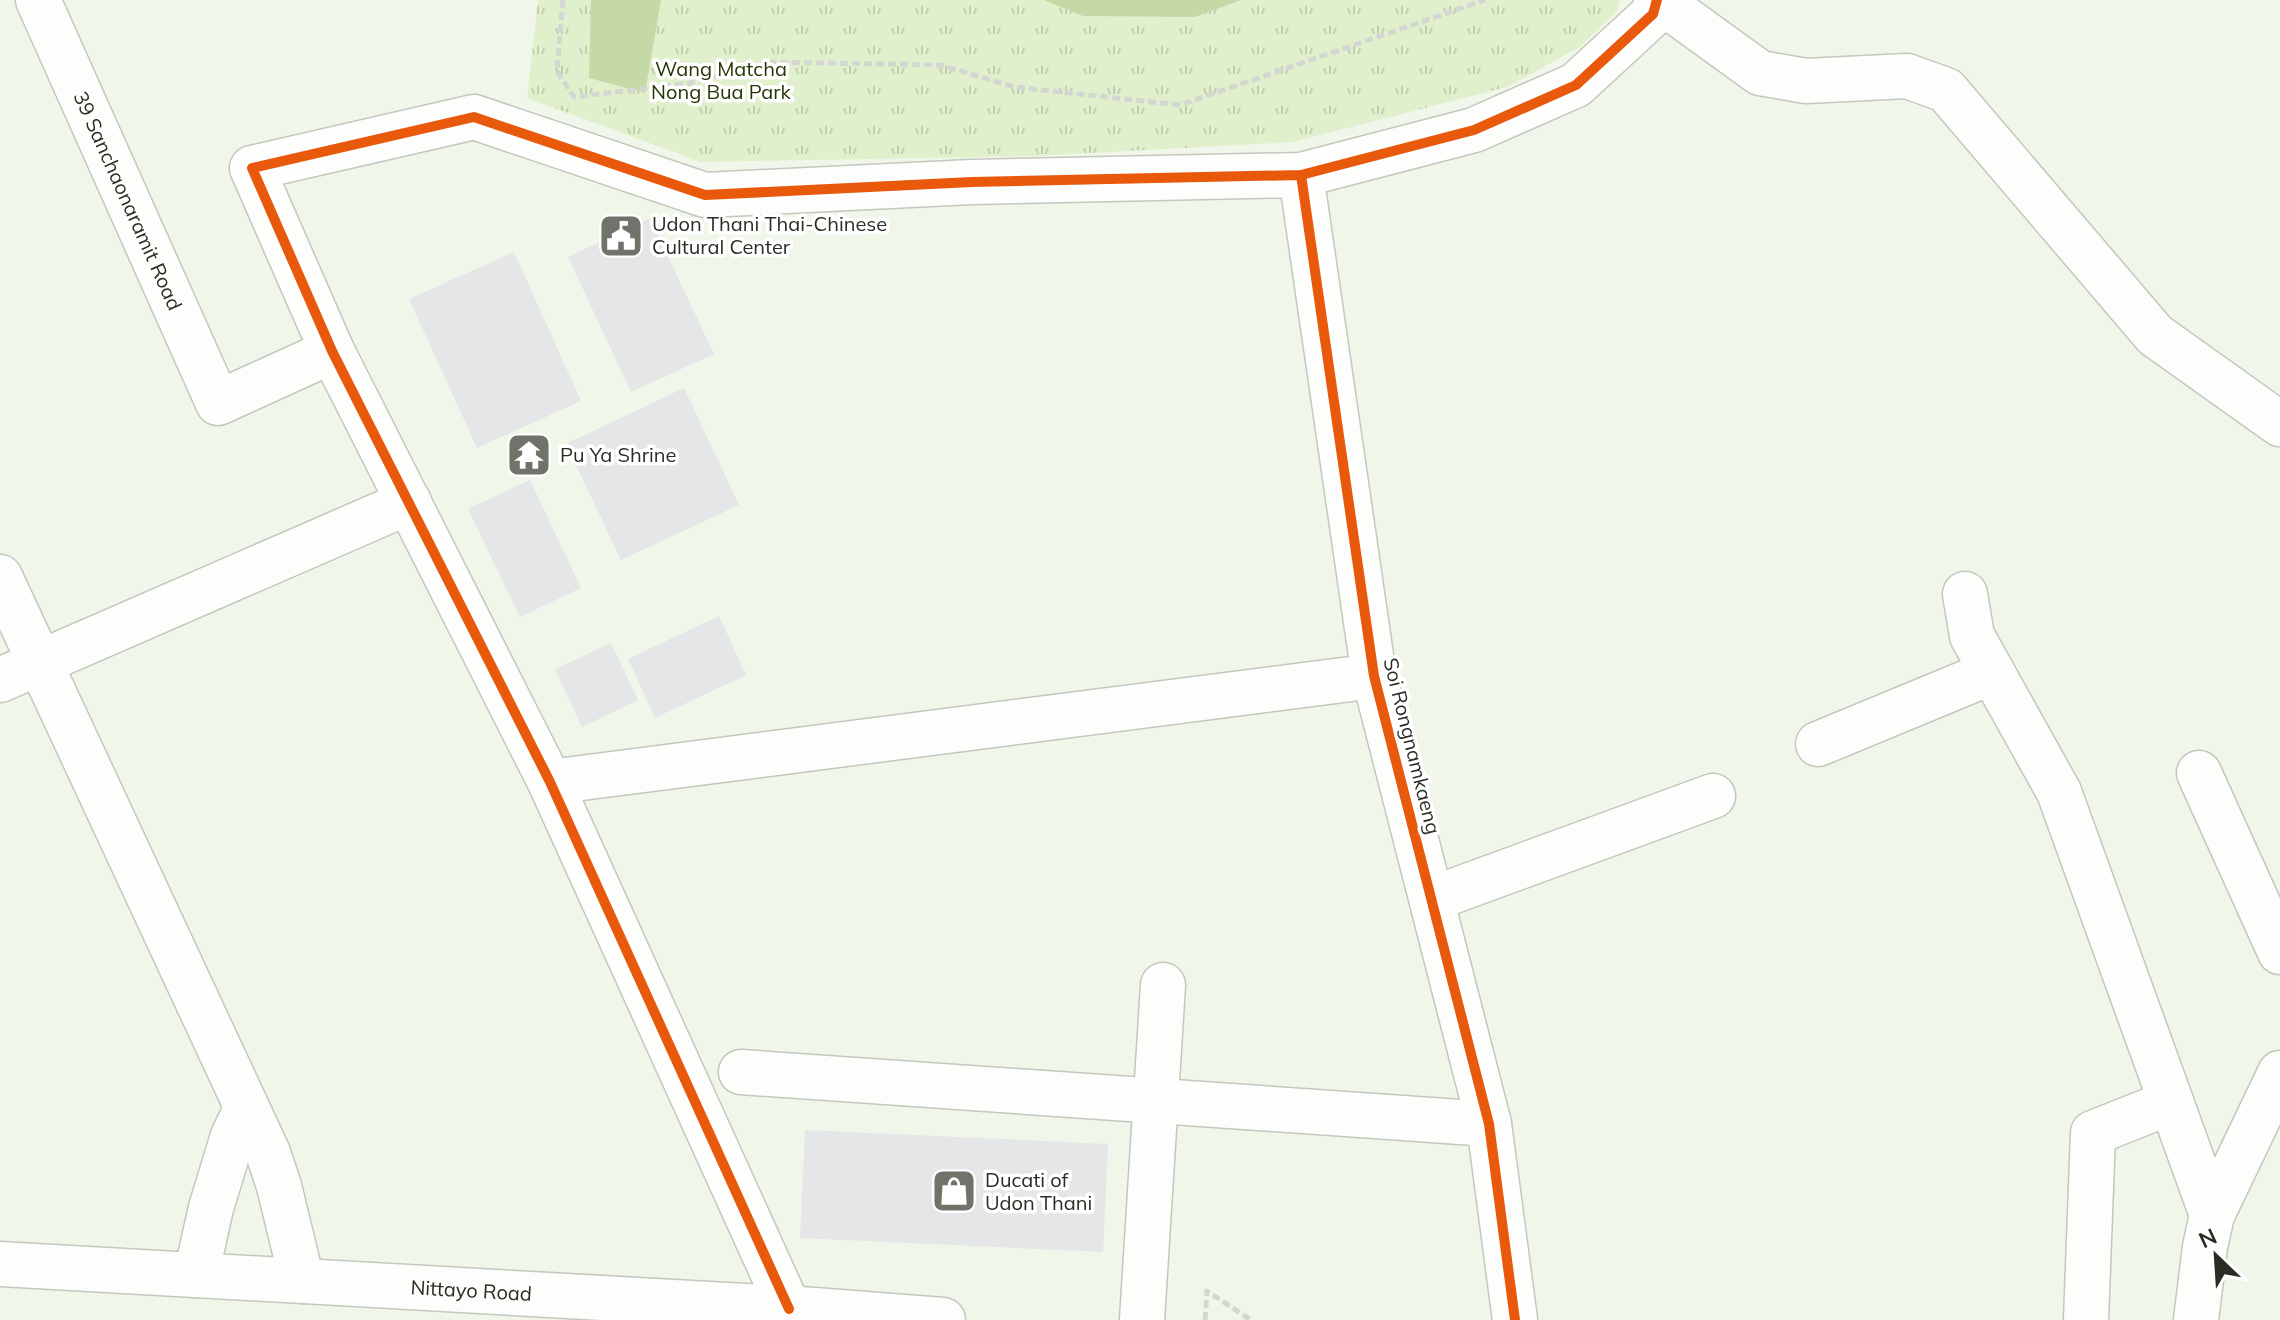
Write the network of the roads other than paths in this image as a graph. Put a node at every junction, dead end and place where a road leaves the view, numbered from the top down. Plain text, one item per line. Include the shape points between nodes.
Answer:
1 (38, 0) edge
2 (1658, 0) edge
3 (1301, 175) junction
4 (332, 351) junction
5 (2280, 424) edge
6 (409, 502) junction
7 (0, 577) edge
8 (1965, 594) dead end
9 (39, 663) junction
10 (1992, 672) junction
11 (1374, 676) junction
12 (0, 680) edge
13 (1818, 744) dead end
14 (2199, 773) dead end
15 (550, 782) junction
16 (1713, 796) dead end
17 (1432, 899) junction
18 (2280, 952) edge
19 (1163, 985) dead end
20 (741, 1072) dead end
21 (2280, 1073) edge
22 (1155, 1101) junction
23 (2171, 1102) junction
24 (246, 1109) junction
25 (1489, 1124) junction
26 (2212, 1215) junction
27 (0, 1264) edge
28 (196, 1275) junction
29 (302, 1281) junction
30 (802, 1310) junction
31 (943, 1320) edge
32 (1142, 1320) edge
33 (1515, 1320) edge
34 (2086, 1320) edge
35 (2196, 1320) edge

1 - 4 street, 39 Sanchaonaramit Road via 218,403
2 - 3 street via 1653,14 1576,85 1474,130
2 - 5 street via 1760,73 1806,81 1907,76 1946,90 2155,335
3 - 4 street via 972,182 705,195 474,117 252,168
3 - 11 street, Soi Rongnamkaeng
4 - 6 street
6 - 9 street
6 - 15 street
7 - 9 street
8 - 10 street via 1972,636
9 - 12 street
9 - 24 street
10 - 13 street
10 - 23 street via 2059,792
11 - 15 street
11 - 17 street, Soi Rongnamkaeng
14 - 18 street
15 - 30 street
16 - 17 street
17 - 25 street, Soi Rongnamkaeng
19 - 22 street
20 - 22 street
21 - 26 street
22 - 25 street
22 - 32 street
23 - 26 street
23 - 34 street via 2093,1133
24 - 28 street via 211,1208
24 - 29 street via 279,1186
25 - 33 street, Soi Rongnamkaeng
26 - 35 street
27 - 28 street, Nittayo Road
28 - 29 street, Nittayo Road
29 - 30 street, Nittayo Road
30 - 31 street, Nittayo Road

